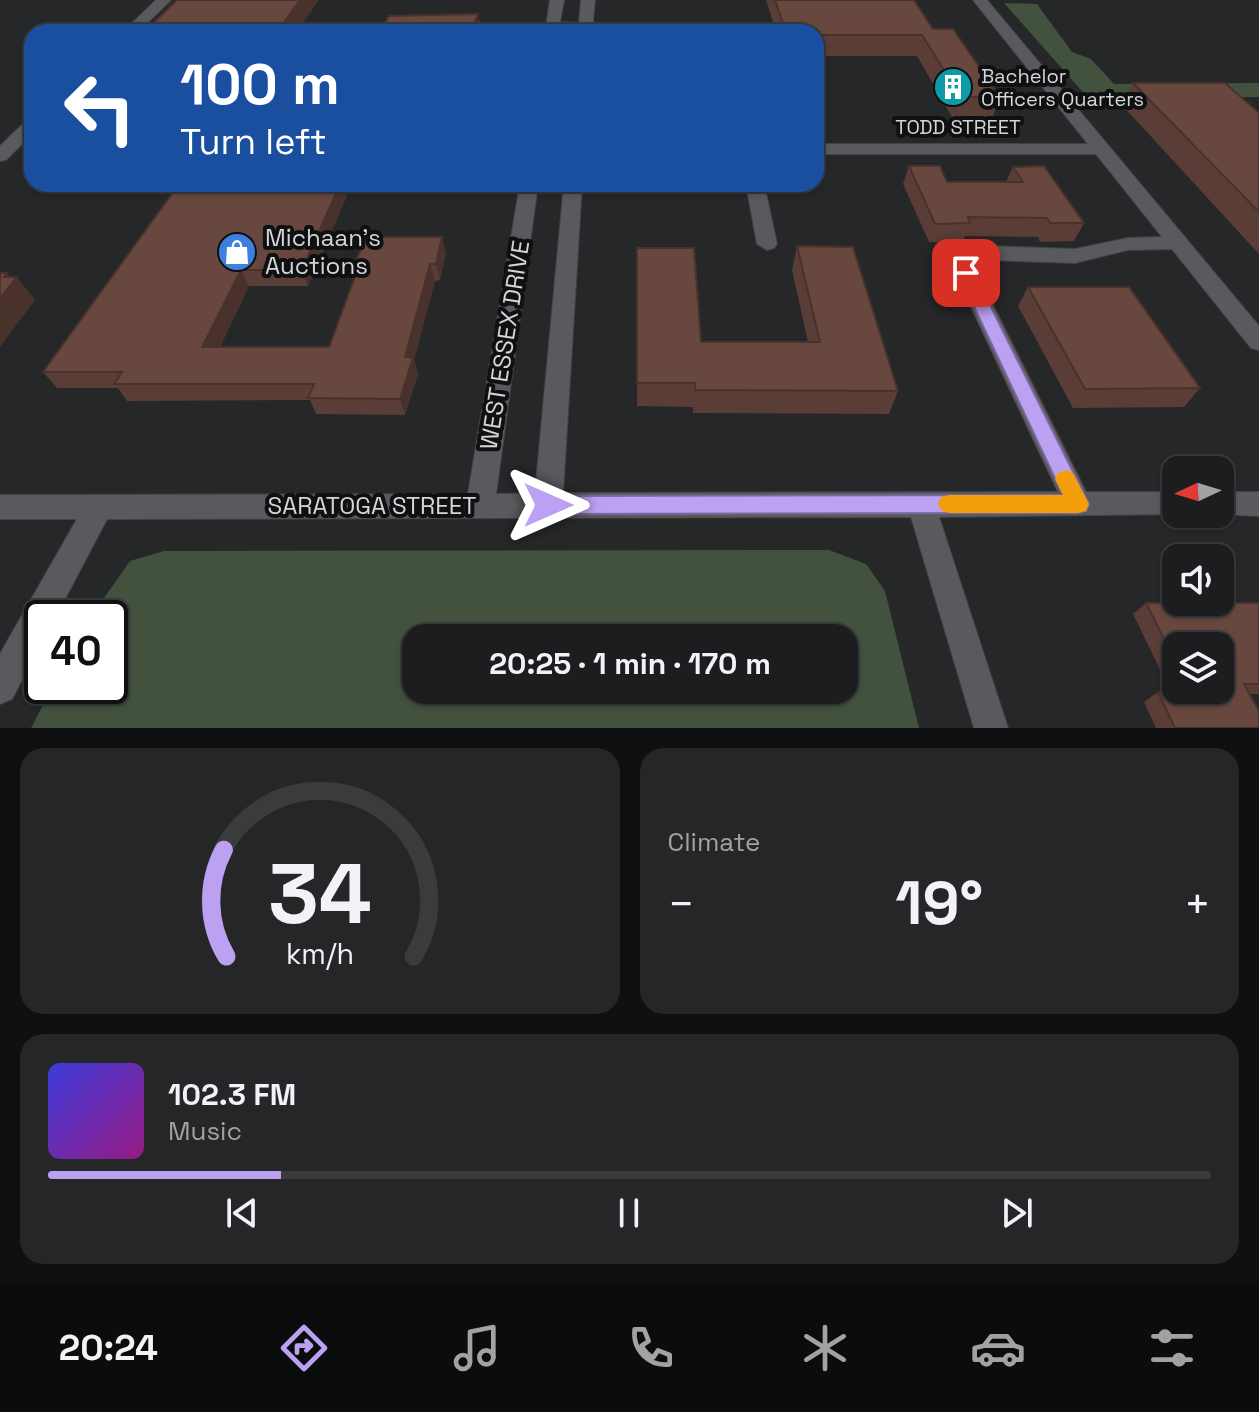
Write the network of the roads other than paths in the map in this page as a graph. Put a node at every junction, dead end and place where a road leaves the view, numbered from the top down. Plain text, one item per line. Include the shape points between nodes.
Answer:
1 (164, 0) edge
2 (557, 0) edge
3 (588, 0) edge
4 (980, 0) edge
5 (138, 24) edge
6 (553, 24) edge
7 (586, 24) edge
8 (24, 132) edge
9 (824, 149) edge
10 (1101, 149) junction
11 (24, 152) edge
12 (2, 153) edge
13 (528, 192) edge
14 (572, 192) edge
15 (757, 192) edge
16 (1178, 243) junction
17 (767, 244) dead end
18 (1259, 342) edge
19 (921, 504) junction
20 (1078, 504) junction
21 (1162, 504) edge
22 (1234, 504) edge
23 (1259, 504) edge
24 (548, 505) junction
25 (480, 506) junction
26 (0, 507) edge
27 (99, 507) junction
28 (0, 687) edge
29 (991, 728) edge

1 - 5 street
2 - 6 street
3 - 7 street
4 - 10 street
8 - 12 street
9 - 10 street, TODD STREET
10 - 16 street
11 - 12 street
13 - 25 street, WEST ESSEX DRIVE
14 - 24 street, WEST ESSEX DRIVE
15 - 17 street
16 - 18 street
16 - 20 street via 1128,244 1075,256 985,253 968,263 966,273
19 - 20 street, SARATOGA STREET
19 - 24 street, SARATOGA STREET
19 - 29 street
20 - 21 street, SARATOGA STREET
22 - 23 street
24 - 25 street, SARATOGA STREET
25 - 27 street, SARATOGA STREET
26 - 27 street, SARATOGA STREET
27 - 28 street

